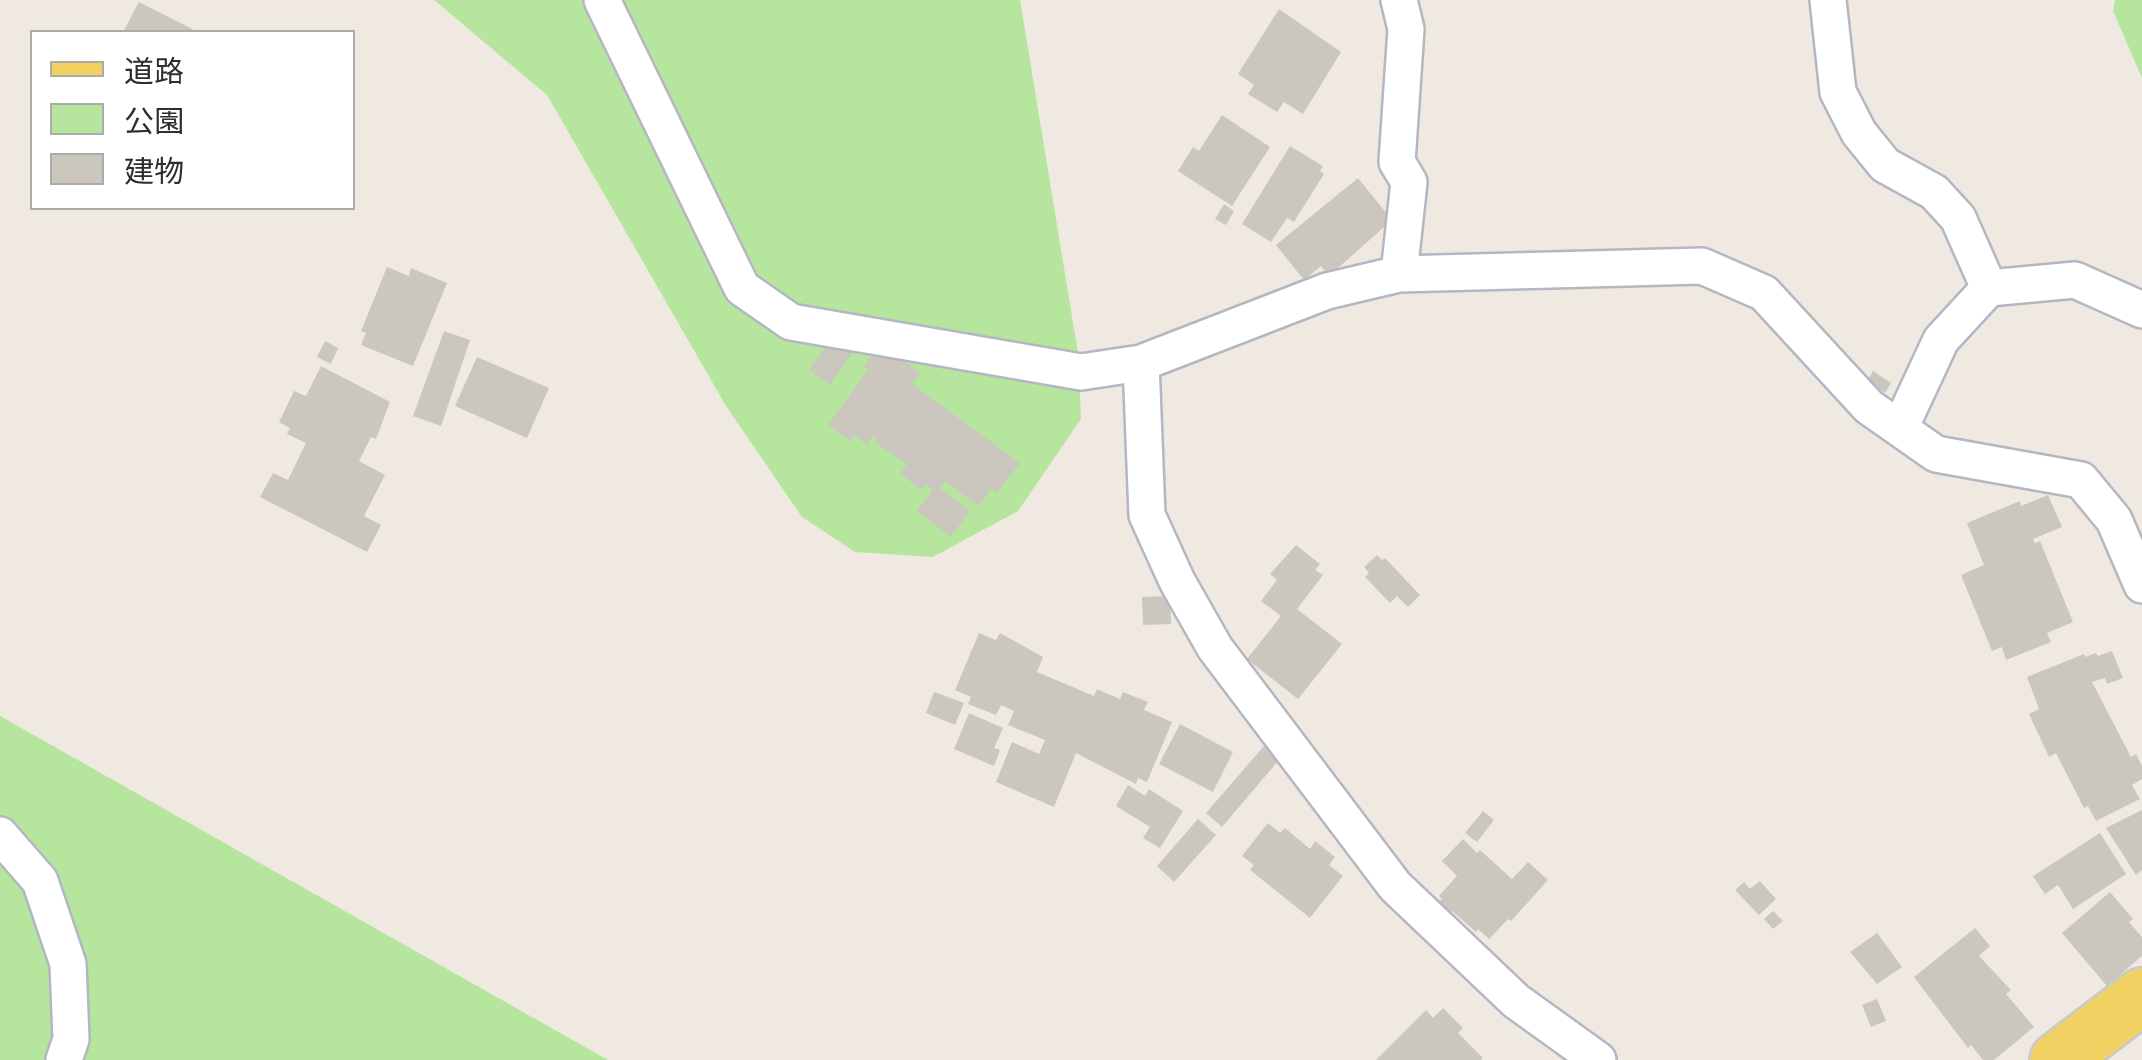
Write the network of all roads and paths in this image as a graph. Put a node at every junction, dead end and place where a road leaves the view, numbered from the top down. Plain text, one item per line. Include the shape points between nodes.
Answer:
1 (602, 0) edge
2 (1399, 0) edge
3 (1828, 0) edge
4 (1399, 274) junction
5 (1989, 288) junction
6 (2142, 310) edge
7 (1141, 363) junction
8 (1900, 428) junction
9 (2142, 586) edge
10 (0, 835) edge
11 (2142, 996) edge
12 (64, 1060) edge
13 (1598, 1060) edge
14 (2058, 1060) edge

1 - 7 street via 742,288 791,322 1081,372
2 - 4 street via 1406,30 1396,162 1409,182
3 - 5 street via 1838,92 1859,133 1885,164 1934,192 1958,218
4 - 7 street via 1327,290
4 - 8 street via 1702,266 1764,292 1869,407
5 - 6 street via 2076,280
5 - 8 street via 1941,340
7 - 13 street via 1147,515 1215,648 1394,886 1516,1001
8 - 9 street via 1936,454 2081,480 2114,520
10 - 12 street via 40,881 68,964 71,1039
11 - 14 main road

